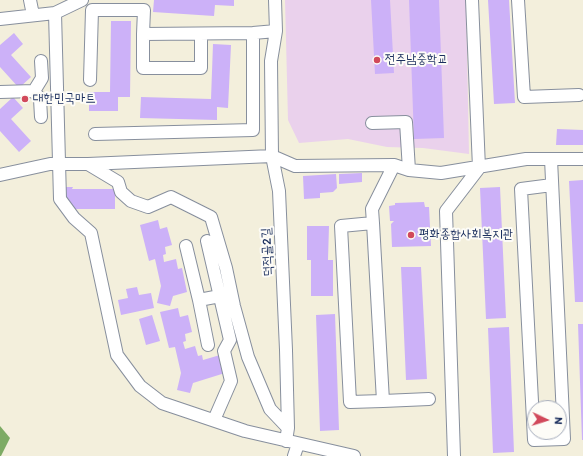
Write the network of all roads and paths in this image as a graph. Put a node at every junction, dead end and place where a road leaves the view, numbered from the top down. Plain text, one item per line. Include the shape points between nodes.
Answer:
1 (30, 0) edge
2 (82, 0) edge
3 (275, 0) edge
4 (472, 0) edge
5 (518, 0) edge
6 (144, 5) edge
7 (55, 13) junction
8 (33, 15) junction
9 (0, 19) edge
10 (276, 31) junction
11 (253, 33) junction
12 (143, 34) junction
13 (201, 34) junction
14 (41, 61) dead end
15 (90, 80) dead end
16 (34, 91) junction
17 (0, 92) edge
18 (579, 95) dead end
19 (41, 116) dead end
20 (372, 123) dead end
21 (95, 134) dead end
22 (272, 156) junction
23 (583, 158) edge
24 (551, 159) junction
25 (59, 164) junction
26 (88, 164) junction
27 (394, 165) junction
28 (479, 168) junction
29 (408, 170) junction
30 (0, 175) edge
31 (552, 185) junction
32 (373, 223) junction
33 (207, 241) dead end
34 (186, 246) dead end
35 (220, 296) junction
36 (198, 300) junction
37 (208, 345) dead end
38 (429, 399) dead end
39 (383, 401) junction
40 (214, 420) junction
41 (288, 428) junction
42 (286, 441) junction
43 (298, 444) junction
44 (294, 456) edge
45 (354, 456) edge
46 (454, 456) edge

1 - 8 street
2 - 7 street
3 - 10 street, 덕적골2길
4 - 28 street
5 - 18 street via 524,97
6 - 12 street
6 - 15 street via 92,10
7 - 8 street
7 - 25 street
8 - 9 street
10 - 11 street
10 - 22 street, 덕적골2길 via 271,61
11 - 13 street
11 - 21 street via 253,130
12 - 13 street
12 - 13 street via 144,68 201,68
14 - 16 street via 42,78
16 - 17 street
16 - 19 street via 40,100
20 - 29 street via 406,122
22 - 26 street
22 - 27 street via 295,166
22 - 41 street, 덕적골2길 via 279,191
23 - 24 street
24 - 28 street via 526,160
24 - 31 street
25 - 26 street
25 - 30 street
25 - 40 street via 60,199 74,218 91,234 117,355 140,386 162,403
26 - 41 street via 118,182 121,192 131,201 148,207 171,197 211,218 248,357 270,409
27 - 29 street
27 - 32 street via 372,209
28 - 29 street via 441,173
28 - 46 street via 446,211
31 - 31 street via 564,439 534,440 521,188
32 - 39 street
32 - 39 street via 341,226 350,402
33 - 35 street
34 - 36 street
35 - 36 street
35 - 40 street via 230,340 224,351 231,381
36 - 37 street
38 - 39 street
40 - 42 street
41 - 42 street, 덕적골2길
42 - 43 street
43 - 44 street
43 - 45 street

